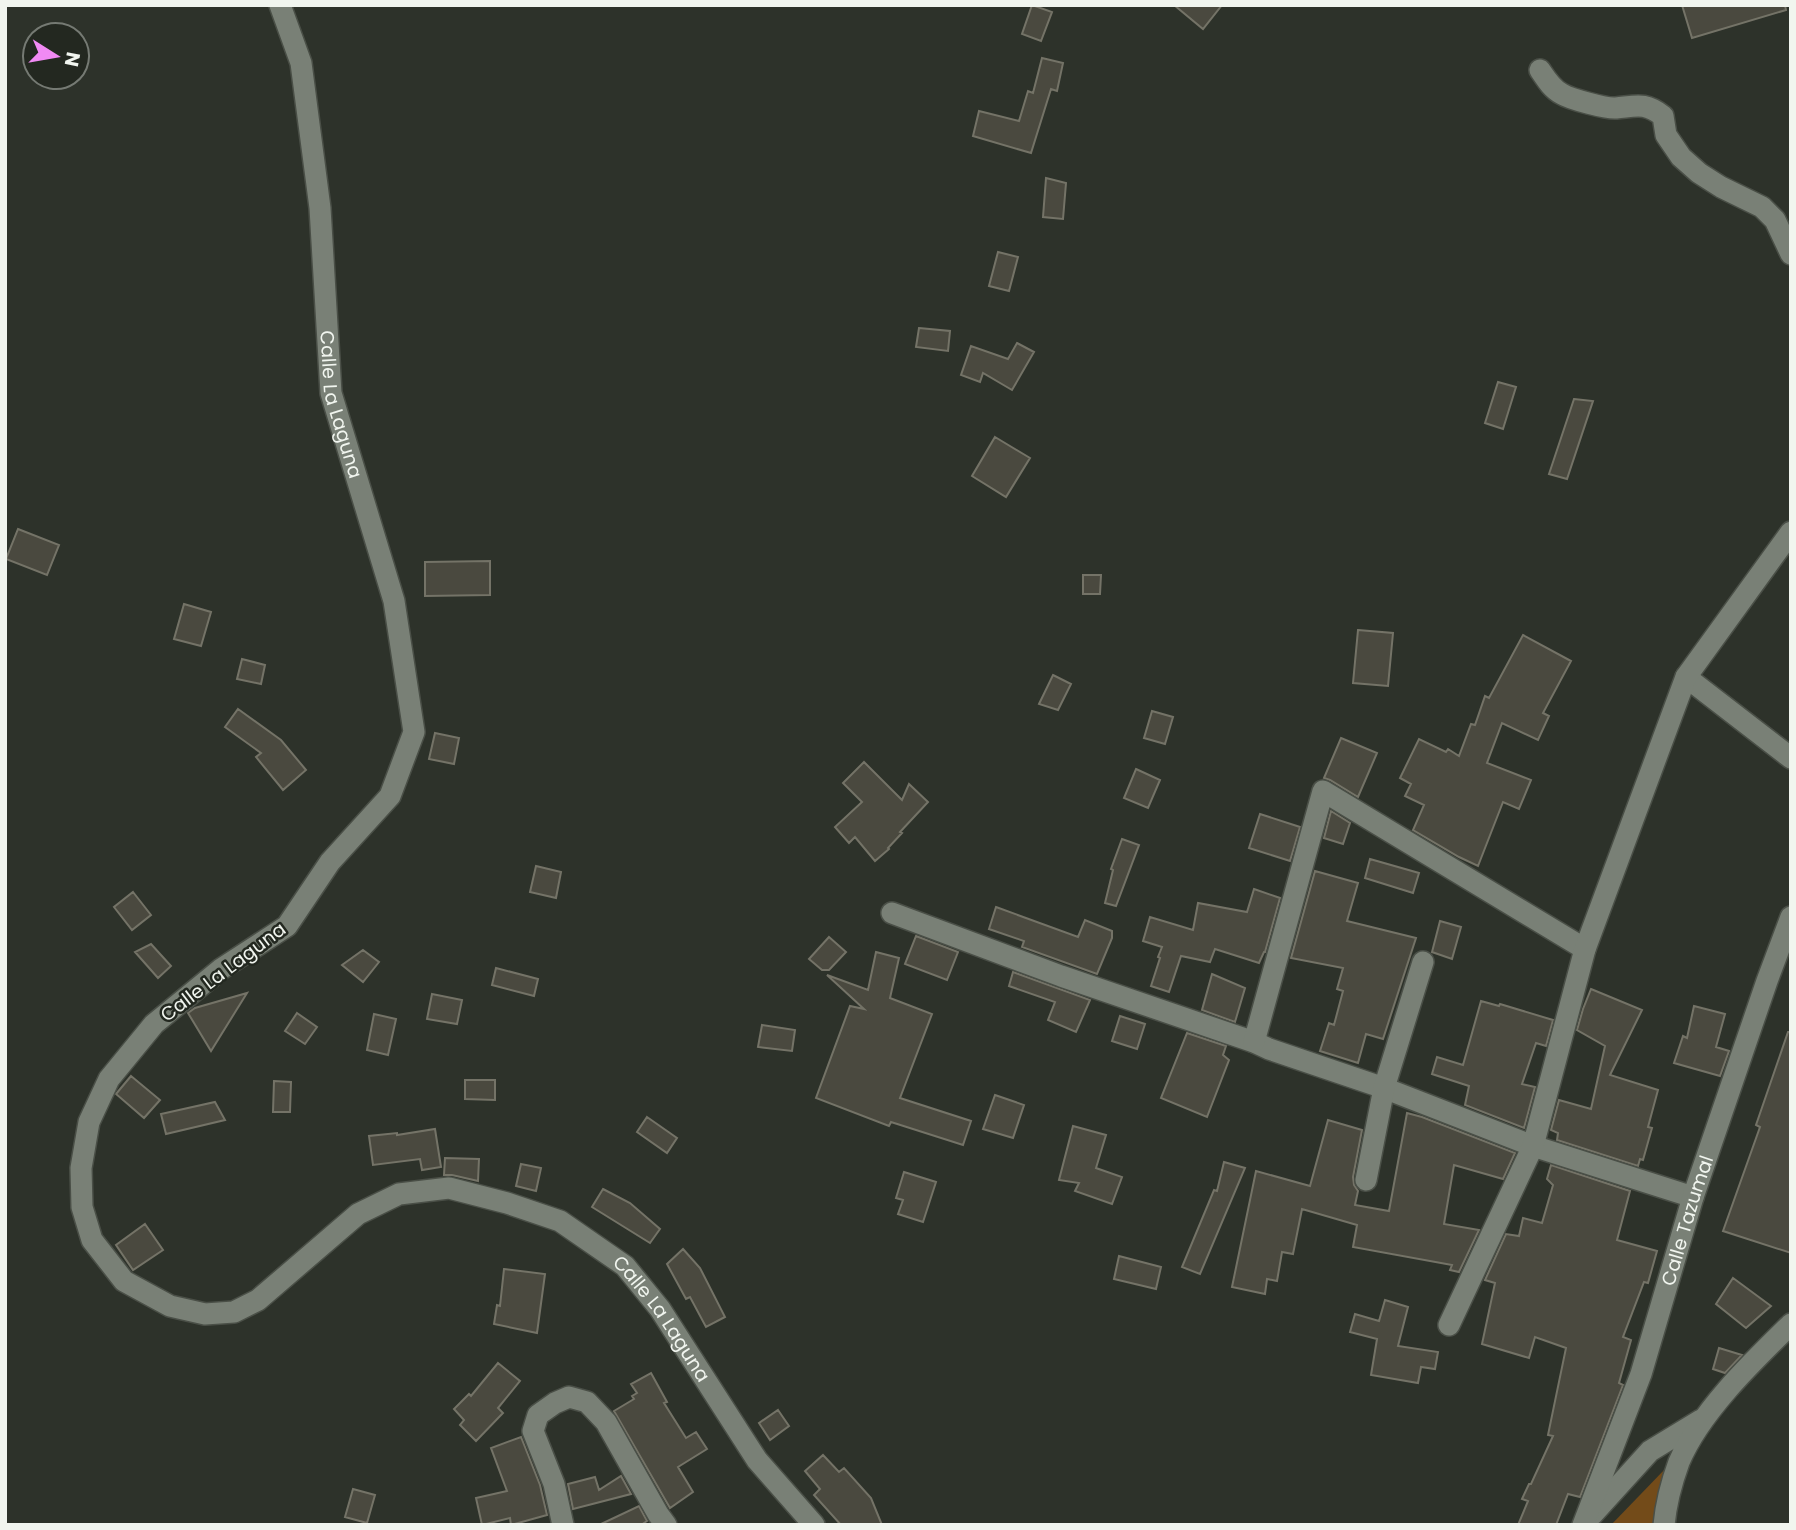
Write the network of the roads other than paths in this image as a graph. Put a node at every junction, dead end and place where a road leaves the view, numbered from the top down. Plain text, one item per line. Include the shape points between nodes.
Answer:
1 (280, 5) edge
2 (1540, 70) dead end
3 (1791, 254) edge
4 (1791, 532) edge
5 (1686, 677) junction
6 (1791, 758) edge
7 (892, 913) dead end
8 (1791, 917) edge
9 (1585, 949) junction
10 (1423, 962) dead end
11 (1254, 1041) junction
12 (1384, 1088) junction
13 (1533, 1146) junction
14 (1366, 1181) dead end
15 (1693, 1197) junction
16 (1791, 1324) edge
17 (1449, 1325) dead end
18 (1705, 1417) junction
19 (564, 1525) edge
20 (666, 1525) edge
21 (814, 1525) edge
22 (1583, 1525) edge
23 (1664, 1525) edge

1 - 21 street, Calle La Laguna via 301,63 320,208 331,393 394,601 414,732 390,796 330,862 287,926 221,969 154,1024 109,1079 89,1122 81,1168 82,1207 93,1240 124,1281 170,1306 205,1314 234,1312 258,1300 358,1214 399,1194 449,1188 560,1221 625,1266 660,1309 757,1460
2 - 3 street via 1563,95 1613,108 1651,107 1663,116 1666,135 1681,157 1699,173 1762,207
4 - 5 street
5 - 6 street
5 - 9 street
7 - 11 street
8 - 15 street, Calle Tazumal
9 - 11 street via 1323,791
9 - 13 street
10 - 12 street
11 - 12 street
12 - 13 street
12 - 14 street
13 - 15 street
13 - 17 street
15 - 22 street, Calle Tazumal via 1640,1374
16 - 18 street
18 - 22 street via 1650,1451
18 - 23 street via 1679,1462
19 - 20 street via 533,1431 538,1416 569,1397 587,1402 606,1423

